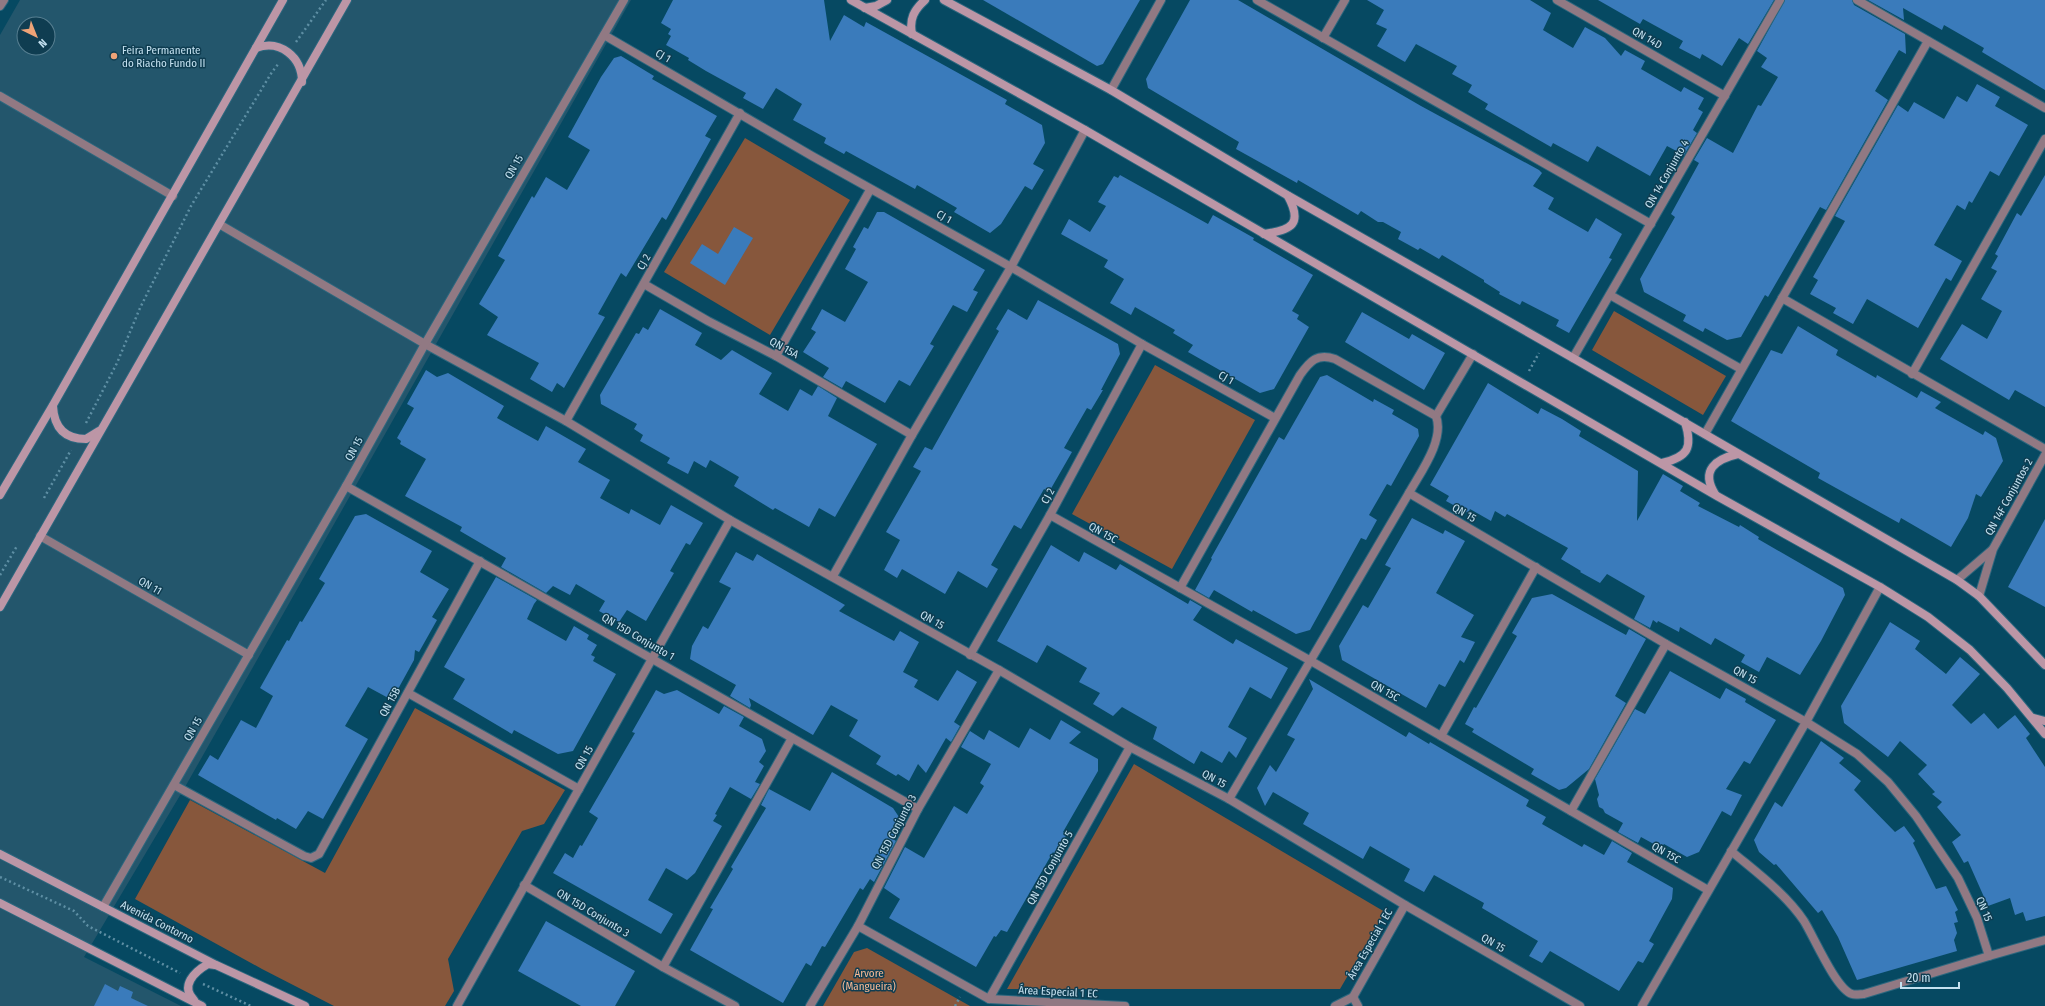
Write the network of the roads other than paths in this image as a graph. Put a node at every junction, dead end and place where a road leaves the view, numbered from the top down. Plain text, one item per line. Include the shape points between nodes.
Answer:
1 (4, 0) edge
2 (283, 0) edge
3 (347, 0) edge
4 (624, 0) edge
5 (851, 0) edge
6 (887, 0) edge
7 (925, 0) edge
8 (944, 0) edge
9 (1161, 0) edge
10 (1257, 0) edge
11 (1345, 0) edge
12 (1557, 0) edge
13 (1780, 0) edge
14 (1857, 0) edge
15 (0, 6) edge
16 (865, 8) junction
17 (912, 34) junction
18 (604, 35) junction
19 (1323, 38) junction
20 (1928, 41) junction
21 (256, 48) junction
22 (302, 82) junction
23 (1111, 90) junction
24 (0, 96) edge
25 (1725, 96) junction
26 (2045, 108) edge
27 (740, 113) junction
28 (1085, 130) junction
29 (2045, 140) edge
30 (870, 190) junction
31 (1287, 195) junction
32 (173, 196) junction
33 (219, 224) junction
34 (1651, 224) junction
35 (1264, 234) junction
36 (1011, 267) junction
37 (644, 284) junction
38 (1610, 295) junction
39 (1782, 298) junction
40 (424, 344) junction
41 (1142, 344) junction
42 (1473, 354) junction
43 (776, 356) junction
44 (1573, 358) junction
45 (1741, 369) junction
46 (1912, 374) junction
47 (53, 405) junction
48 (1436, 416) junction
49 (1275, 418) junction
50 (566, 421) junction
51 (1685, 422) junction
52 (103, 428) junction
53 (1705, 434) junction
54 (912, 435) junction
55 (2045, 449) edge
56 (1738, 454) junction
57 (2045, 455) edge
58 (1662, 463) junction
59 (346, 486) junction
60 (1409, 493) junction
61 (0, 495) edge
62 (1717, 496) junction
63 (1050, 515) junction
64 (730, 520) junction
65 (40, 536) junction
66 (1993, 549) junction
67 (480, 561) junction
68 (1536, 567) junction
69 (833, 576) junction
70 (1957, 580) junction
71 (1880, 587) junction
72 (1180, 588) junction
73 (1979, 596) junction
74 (0, 607) edge
75 (1666, 644) junction
76 (249, 655) junction
77 (970, 655) junction
78 (653, 658) junction
79 (1311, 661) junction
80 (2045, 665) edge
81 (999, 670) junction
82 (408, 693) junction
83 (2033, 718) junction
84 (2045, 721) edge
85 (1806, 722) junction
86 (2045, 734) edge
87 (1441, 736) junction
88 (792, 738) junction
89 (1130, 747) junction
90 (174, 785) junction
91 (579, 789) junction
92 (1229, 799) junction
93 (918, 809) junction
94 (1571, 811) junction
95 (1731, 851) junction
96 (0, 854) edge
97 (524, 885) junction
98 (1708, 890) junction
99 (0, 903) edge
100 (1405, 905) junction
101 (103, 907) junction
102 (858, 926) junction
103 (2045, 940) edge
104 (1989, 956) junction
105 (216, 965) junction
106 (663, 967) junction
107 (1353, 997) junction
108 (989, 999) junction
109 (199, 1004) edge
110 (305, 1006) edge
111 (456, 1006) edge
112 (735, 1006) edge
113 (810, 1006) edge
114 (1125, 1006) edge
115 (1335, 1006) edge
116 (1358, 1006) edge
117 (1580, 1006) edge
118 (1642, 1006) edge

1 - 15 street
2 - 21 main road
3 - 22 main road
4 - 18 street, QN 15
5 - 16 main road
6 - 16 main road
7 - 17 main road via 912,16
8 - 23 main road
9 - 23 street
10 - 19 street
11 - 19 street
12 - 25 street, QN 14D
13 - 25 street, QN 14 Conjunto 4
14 - 20 street
16 - 17 main road
17 - 28 main road
18 - 27 street, CJ 1
18 - 40 street, QN 15
19 - 34 street
20 - 26 street
20 - 39 street
21 - 22 main road via 272,45 294,56 300,66
21 - 32 main road
22 - 33 main road
23 - 31 main road
24 - 32 street
25 - 34 street, QN 14 Conjunto 4
27 - 30 street, CJ 1
27 - 37 street, CJ 2
28 - 35 main road
28 - 36 street
29 - 46 street
30 - 36 street, CJ 1
30 - 43 street
31 - 35 main road via 1296,216 1294,223 1282,231
31 - 44 main road
32 - 47 main road
33 - 40 street, QN 15
33 - 52 main road
34 - 38 street, QN 14 Conjunto 4
35 - 42 main road
36 - 41 street, CJ 1
36 - 54 street
37 - 43 street, QN 15A
37 - 50 street, CJ 2
38 - 44 street, QN 14 Conjunto 4
38 - 45 street
39 - 45 street
39 - 46 street
40 - 50 street, QN 15
40 - 59 street, QN 15
41 - 49 street, CJ 1
41 - 63 street, CJ 2
42 - 48 street
42 - 58 main road
43 - 54 street, QN 15A
44 - 51 main road
45 - 53 street
46 - 55 street
47 - 52 main road via 56,425 69,437 86,439
47 - 61 main road
48 - 49 street via 1325,356 1308,365
48 - 60 street via 1439,425 1435,444
49 - 72 street
50 - 64 street, QN 15
51 - 53 main road
51 - 58 main road via 1689,444 1685,453
52 - 65 main road
53 - 56 main road
54 - 69 street
56 - 62 main road via 1717,462 1712,469 1708,477 1710,486
56 - 70 main road
57 - 66 street, QN 14F Conjuntos 2
58 - 62 main road
59 - 67 street, QN 15D Conjunto 1
59 - 76 street, QN 15
60 - 68 street, QN 15
60 - 79 street
62 - 71 main road
63 - 72 street, QN 15C
63 - 77 street, CJ 2
64 - 69 street, QN 15
64 - 78 street, QN 15
65 - 74 main road
65 - 76 street, QN 11
66 - 70 street, QN 14F Conjuntos 2
66 - 73 street, QN 14F Conjuntos 2
67 - 78 street, QN 15D Conjunto 1
67 - 82 street, QN 15B
68 - 75 street, QN 15
68 - 87 street
69 - 77 street, QN 15
70 - 73 main road
71 - 83 main road via 1928,618 1970,650
71 - 85 street
72 - 79 street, QN 15C
73 - 80 main road
75 - 85 street, QN 15
75 - 94 street
76 - 90 street, QN 15
77 - 81 street, QN 15
78 - 88 street, QN 15D Conjunto 1
78 - 91 street, QN 15
79 - 87 street, QN 15C
79 - 92 street
81 - 89 street, QN 15
81 - 93 street, QN 15D Conjunto 3
82 - 90 street, QN 15B via 319,854 311,858
82 - 91 street
83 - 84 main road
83 - 86 main road
85 - 95 street
85 - 104 street, QN 15 via 1856,754 1888,782 1916,816 1958,878 1977,918
87 - 94 street, QN 15C
88 - 93 street, QN 15D Conjunto 1
88 - 106 street
89 - 92 street, QN 15
89 - 108 street, QN 15D Conjunto 5
90 - 101 street, QN 15
91 - 97 street, QN 15
92 - 100 street, QN 15
93 - 102 street, QN 15D Conjunto 3
94 - 98 street, QN 15C
95 - 98 street
95 - 104 street via 1774,888 1803,920 1834,976 1852,995 1864,994
96 - 101 main road, Avenida Contorno
97 - 106 street, QN 15D Conjunto 3
97 - 111 street, QN 15
98 - 118 street
99 - 109 main road
100 - 107 street, Área Especial 1 EC
100 - 117 street, QN 15
101 - 105 main road, Avenida Contorno
102 - 108 street
102 - 113 street, QN 15D Conjunto 3
103 - 104 street
105 - 109 main road via 208,964 191,978 189,995
105 - 110 main road, Avenida Contorno
106 - 112 street, QN 15D Conjunto 3
107 - 115 street, Área Especial 1 EC
107 - 116 street
108 - 114 street, Área Especial 1 EC

